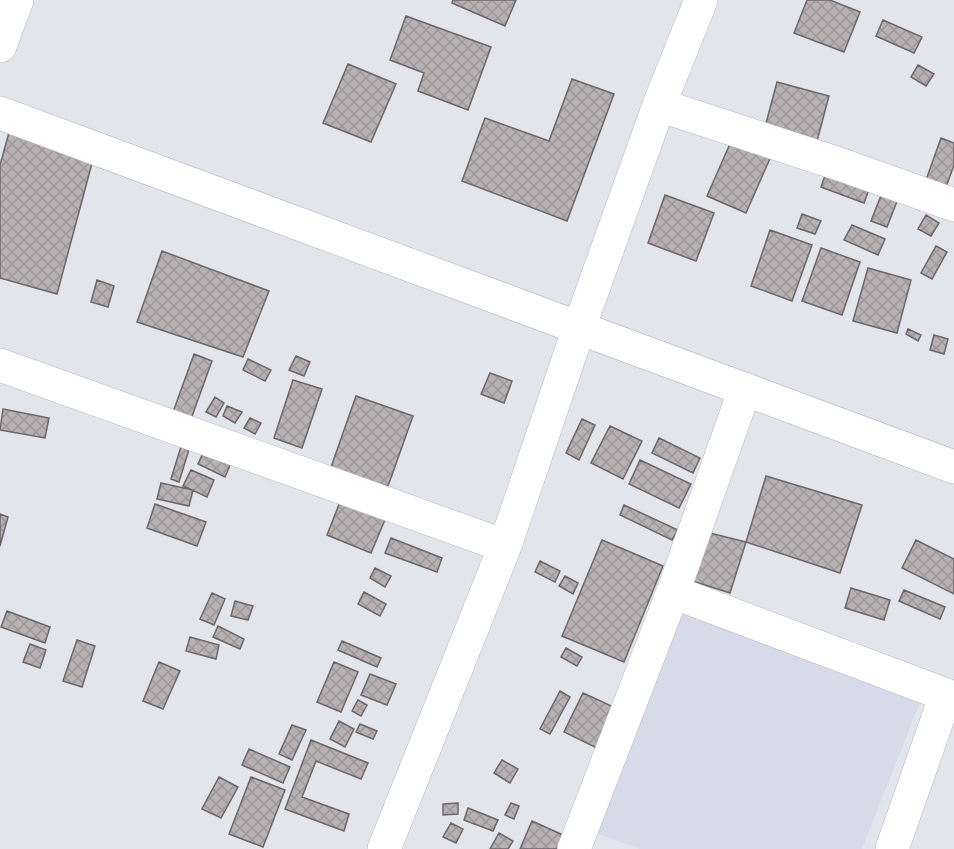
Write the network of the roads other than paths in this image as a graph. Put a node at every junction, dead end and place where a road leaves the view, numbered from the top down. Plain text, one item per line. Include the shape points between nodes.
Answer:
1 (17, 0) edge
2 (701, 0) edge
3 (0, 46) edge
4 (659, 105) junction
5 (0, 113) edge
6 (954, 205) edge
7 (579, 328) junction
8 (0, 365) edge
9 (745, 389) junction
10 (954, 467) edge
11 (505, 546) junction
12 (672, 592) junction
13 (950, 697) edge
14 (578, 848) edge
15 (384, 849) edge
16 (892, 849) edge

1 - 3 street
2 - 4 street
4 - 6 street
4 - 7 street
5 - 7 street
7 - 9 street
7 - 11 street
8 - 11 street
9 - 10 street
9 - 12 street
11 - 15 street
12 - 13 street
12 - 14 street
13 - 16 street

